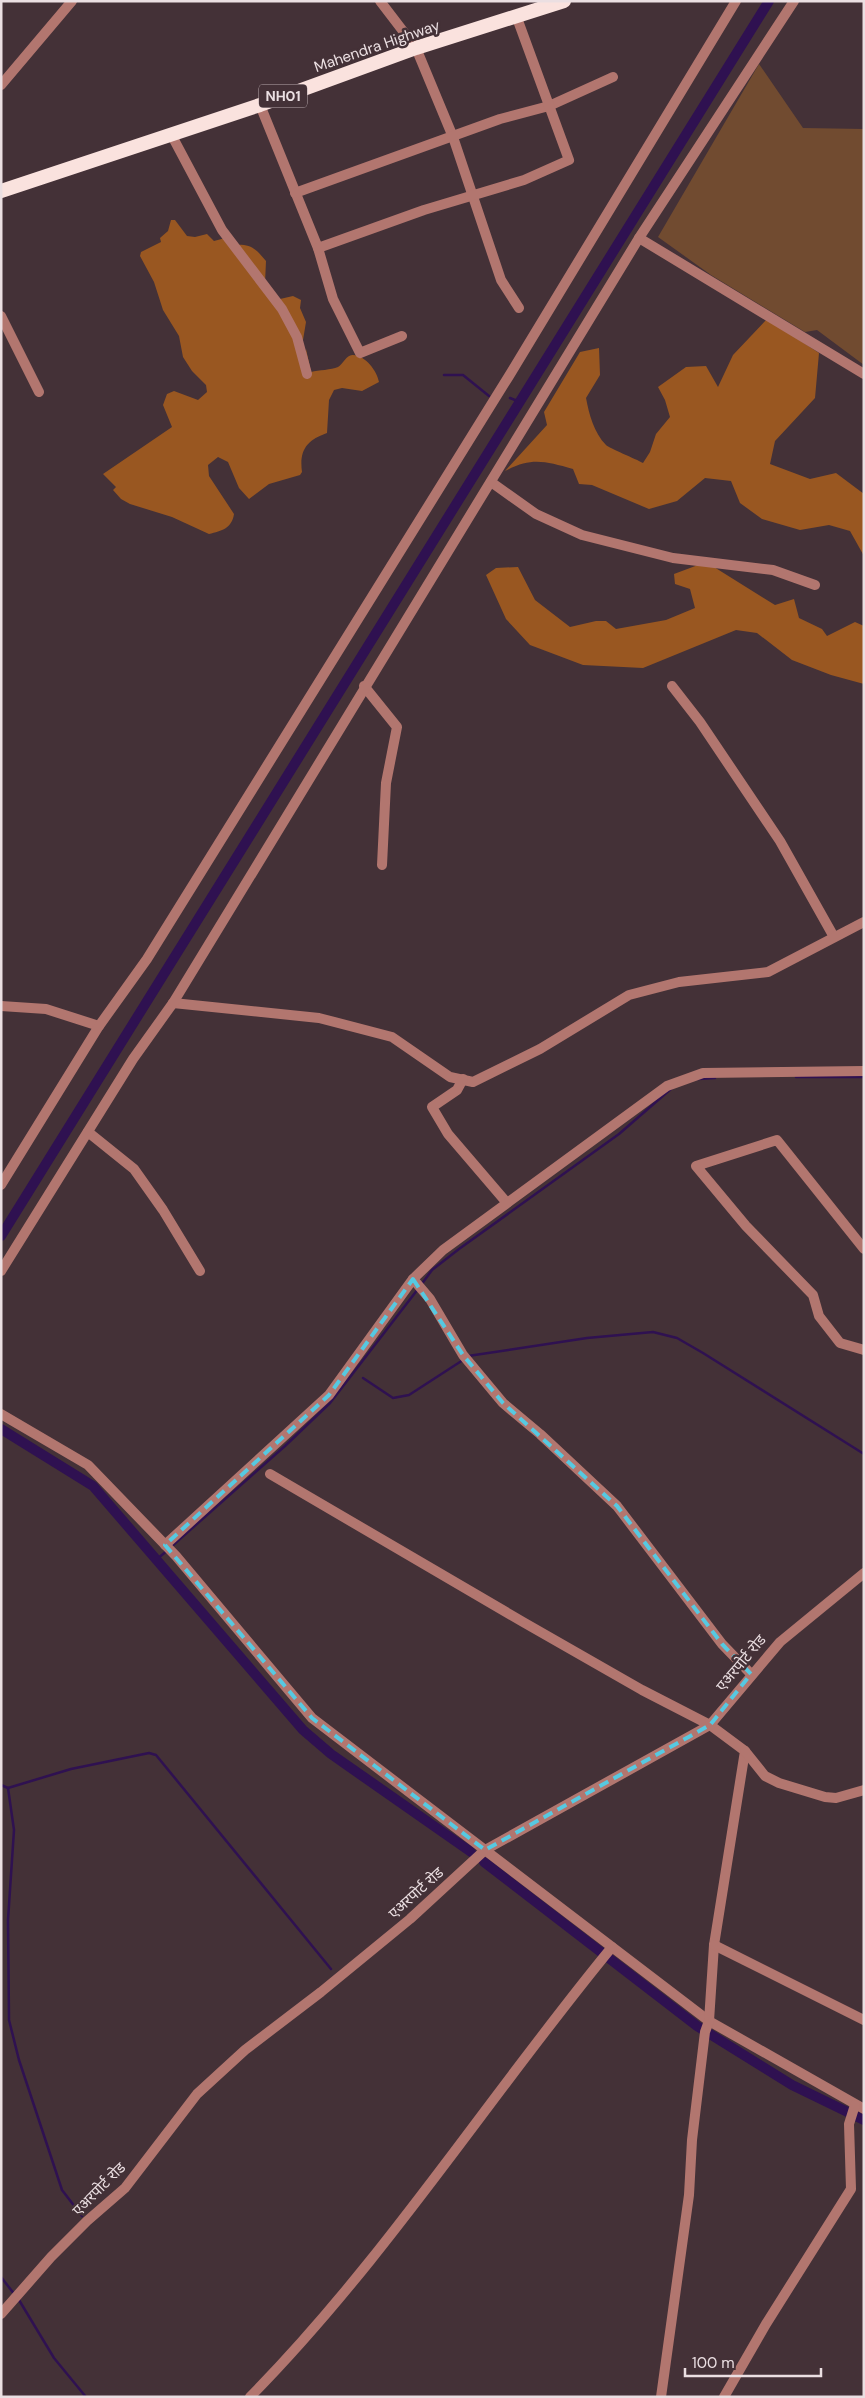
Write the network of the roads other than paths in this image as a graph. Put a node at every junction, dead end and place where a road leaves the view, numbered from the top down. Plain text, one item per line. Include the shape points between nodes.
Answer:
1 (72, 1) edge
2 (380, 1) edge
3 (564, 1) edge
4 (736, 1) edge
5 (794, 1) edge
6 (517, 18) junction
7 (416, 48) junction
8 (613, 77) dead end
9 (1, 85) edge
10 (260, 105) junction
11 (549, 106) junction
12 (171, 134) junction
13 (453, 137) junction
14 (1, 191) edge
15 (295, 193) junction
16 (473, 194) junction
17 (639, 238) junction
18 (318, 248) junction
19 (518, 308) dead end
20 (1, 316) edge
21 (402, 336) dead end
22 (307, 374) dead end
23 (864, 374) edge
24 (39, 392) dead end
25 (491, 482) junction
26 (814, 585) dead end
27 (364, 686) junction
28 (672, 686) dead end
29 (382, 865) dead end
30 (864, 922) edge
31 (834, 937) junction
32 (173, 1003) junction
33 (1, 1006) edge
34 (99, 1026) junction
35 (864, 1071) edge
36 (463, 1080) junction
37 (88, 1132) junction
38 (1, 1185) edge
39 (507, 1203) junction
40 (864, 1249) edge
41 (1, 1271) edge
42 (200, 1271) dead end
43 (414, 1279) junction
44 (864, 1350) edge
45 (1, 1414) edge
46 (270, 1474) dead end
47 (166, 1547) junction
48 (864, 1574) edge
49 (751, 1674) junction
50 (710, 1725) junction
51 (745, 1751) junction
52 (864, 1790) edge
53 (485, 1850) junction
54 (714, 1945) junction
55 (608, 1952) junction
56 (864, 2020) edge
57 (707, 2026) junction
58 (858, 2107) edge
59 (1, 2314) edge
60 (250, 2397) edge
61 (661, 2397) edge
62 (724, 2397) edge

1 - 9 street
2 - 7 street
3 - 6 highway, Mahendra Highway / NH01
4 - 34 street via 494,401 147,959
5 - 17 street
6 - 7 highway, Mahendra Highway / NH01
6 - 11 street
7 - 10 highway, Mahendra Highway / NH01
7 - 13 street
8 - 11 street
10 - 12 highway, Mahendra Highway / NH01
10 - 15 street
11 - 13 street via 500,119
11 - 16 street via 569,160 524,180
12 - 14 highway, Mahendra Highway / NH01
12 - 22 street via 222,230 282,309 294,330
13 - 15 street
13 - 16 street
15 - 18 street
16 - 18 street
16 - 19 street via 501,280
17 - 23 street
17 - 25 street
18 - 21 street via 333,299 360,353
20 - 24 street
25 - 26 street via 536,514 582,535 673,558 773,570
25 - 27 street
27 - 29 street via 397,727 386,783
27 - 32 street
28 - 31 street via 780,841
30 - 31 street
31 - 36 street via 768,972 679,982 629,995 540,1049 473,1082
32 - 36 street via 319,1018 392,1037 450,1077
32 - 37 street
33 - 34 street via 46,1009
34 - 38 street
35 - 39 street via 703,1073 682,1079 667,1086
36 - 39 street via 457,1090 432,1107 448,1134
37 - 41 street
37 - 42 street via 134,1169
39 - 43 street via 443,1250
40 - 44 street via 777,1140 696,1166 746,1226 813,1295 819,1316 840,1343
43 - 47 street via 329,1395
43 - 49 street via 430,1299 463,1355 503,1403 617,1506 722,1644
45 - 47 street via 88,1465
46 - 50 street via 574,1652
47 - 53 street via 312,1718
48 - 49 street, एअरपोर्ट रोड via 780,1642
49 - 50 street, एअरपोर्ट रोड
50 - 51 street
50 - 53 street, एअरपोर्ट रोड
51 - 52 street via 766,1776 779,1784 836,1798
51 - 54 street
53 - 55 street
53 - 59 street, एअरपोर्ट रोड via 410,1919 245,2050 197,2094 125,2188 87,2221
54 - 56 street
54 - 57 street
55 - 57 street
55 - 60 street via 366,2264
57 - 58 street
57 - 61 street via 692,2140 689,2195
58 - 62 street via 848,2124 850,2189

